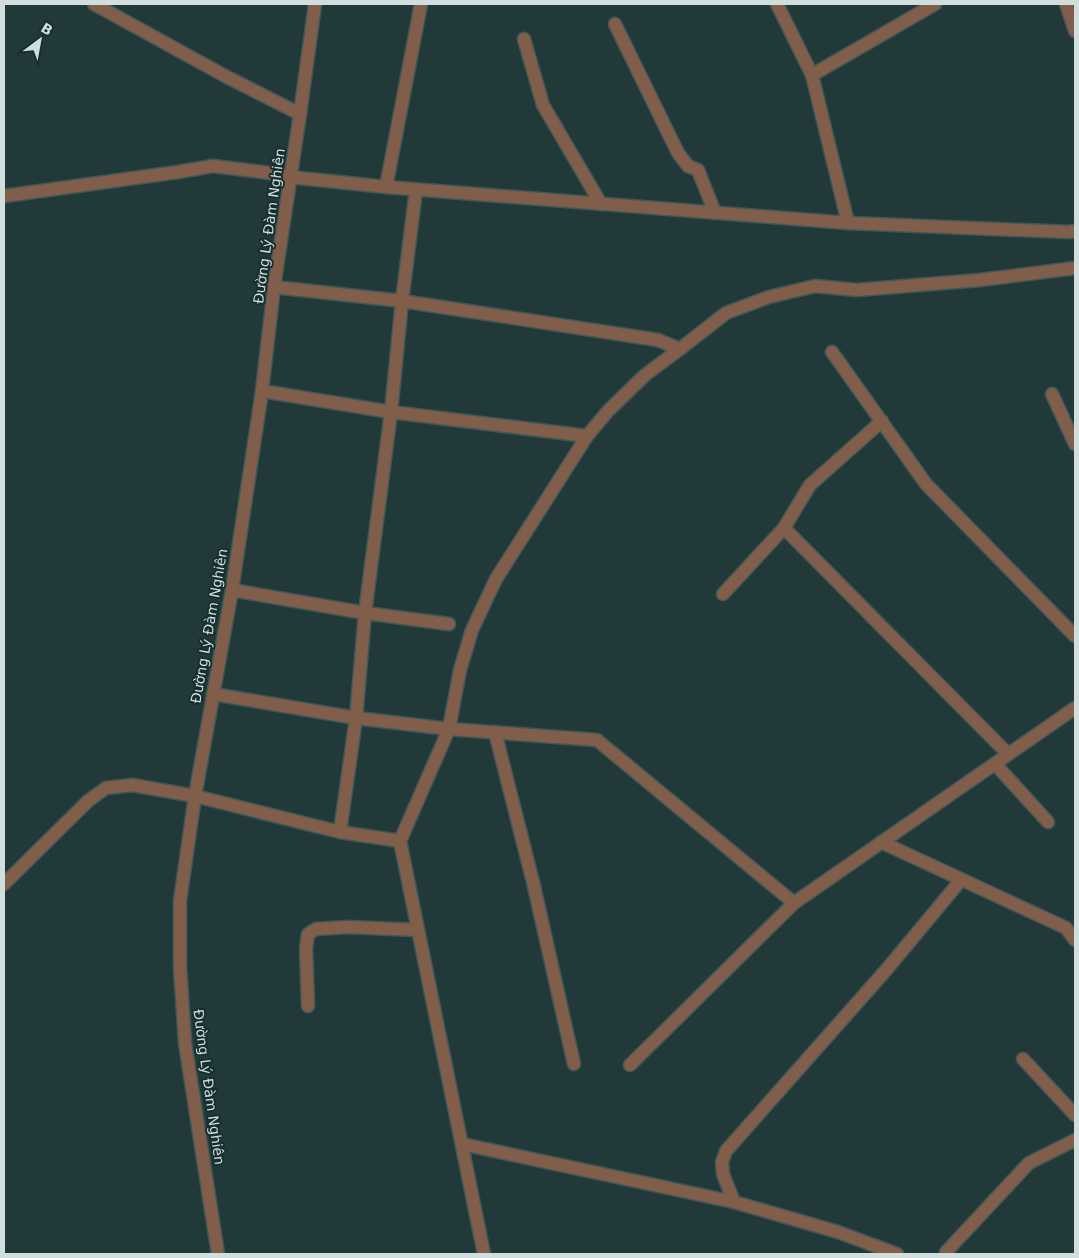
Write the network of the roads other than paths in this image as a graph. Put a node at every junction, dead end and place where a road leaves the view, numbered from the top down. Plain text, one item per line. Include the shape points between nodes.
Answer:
1 (94, 4) edge
2 (315, 4) edge
3 (421, 4) edge
4 (777, 4) edge
5 (934, 4) edge
6 (1066, 4) edge
7 (615, 24) dead end
8 (1075, 31) edge
9 (524, 39) dead end
10 (812, 75) junction
11 (300, 114) junction
12 (290, 177) junction
13 (386, 187) junction
14 (416, 190) junction
15 (4, 196) edge
16 (601, 204) junction
17 (715, 213) junction
18 (848, 223) junction
19 (1075, 231) edge
20 (1075, 268) edge
21 (274, 287) junction
22 (402, 301) junction
23 (680, 349) junction
24 (832, 352) dead end
25 (262, 391) junction
26 (1052, 394) dead end
27 (391, 412) junction
28 (882, 421) junction
29 (587, 436) junction
30 (1075, 444) edge
31 (784, 528) junction
32 (232, 590) junction
33 (724, 594) dead end
34 (365, 613) junction
35 (449, 624) dead end
36 (1075, 636) edge
37 (213, 694) junction
38 (1075, 708) edge
39 (356, 718) junction
40 (449, 729) junction
41 (496, 732) junction
42 (1008, 754) junction
43 (995, 764) junction
44 (195, 796) junction
45 (1048, 822) dead end
46 (340, 832) junction
47 (400, 841) junction
48 (882, 842) junction
49 (961, 880) junction
50 (4, 884) edge
51 (794, 903) junction
52 (418, 930) junction
53 (1075, 940) edge
54 (308, 1006) dead end
55 (1024, 1059) dead end
56 (574, 1064) dead end
57 (630, 1065) dead end
58 (1075, 1115) edge
59 (1075, 1140) edge
60 (462, 1144) junction
61 (734, 1202) junction
62 (946, 1252) dead end
63 (218, 1254) edge
64 (484, 1254) edge
65 (897, 1254) edge

1 - 11 street
2 - 11 street, Đường Lý Đàm Nghiên
3 - 13 street
4 - 10 street
5 - 10 street
6 - 8 street
7 - 17 street via 678,153 688,166 698,170
9 - 16 street via 543,105
10 - 18 street
11 - 12 street, Đường Lý Đàm Nghiên
12 - 13 street
12 - 15 street via 213,166
12 - 21 street, Đường Lý Đàm Nghiên
13 - 14 street
14 - 16 street
14 - 22 street
16 - 17 street
17 - 18 street
18 - 19 street
20 - 23 street via 856,290 814,286 769,297 726,313
21 - 22 street
21 - 25 street, Đường Lý Đàm Nghiên
22 - 23 street via 658,340
22 - 27 street
23 - 29 street via 645,375 608,410
24 - 28 street
25 - 27 street
25 - 32 street, Đường Lý Đàm Nghiên
26 - 30 street
27 - 29 street
27 - 34 street
28 - 31 street via 810,485
28 - 36 street via 926,484
29 - 40 street via 496,579 469,638
31 - 33 street
31 - 42 street
32 - 34 street
32 - 37 street, Đường Lý Đàm Nghiên
34 - 35 street
34 - 39 street
37 - 39 street
37 - 44 street, Đường Lý Đàm Nghiên
38 - 42 street
39 - 40 street
39 - 46 street
40 - 41 street
40 - 47 street
41 - 51 street via 597,740
41 - 56 street
42 - 43 street
43 - 45 street
43 - 48 street
44 - 46 street
44 - 50 street via 132,785 106,788 88,801
44 - 63 street, Đường Lý Đàm Nghiên via 180,901 180,967 185,1043
46 - 47 street
47 - 52 street
48 - 49 street
48 - 51 street
49 - 53 street via 1066,928
49 - 61 street via 726,1151 722,1162 723,1174
51 - 57 street
52 - 54 street via 348,927 316,929 308,934
52 - 60 street
55 - 58 street
59 - 62 street via 1029,1163
60 - 61 street
60 - 64 street
61 - 65 street via 838,1232

